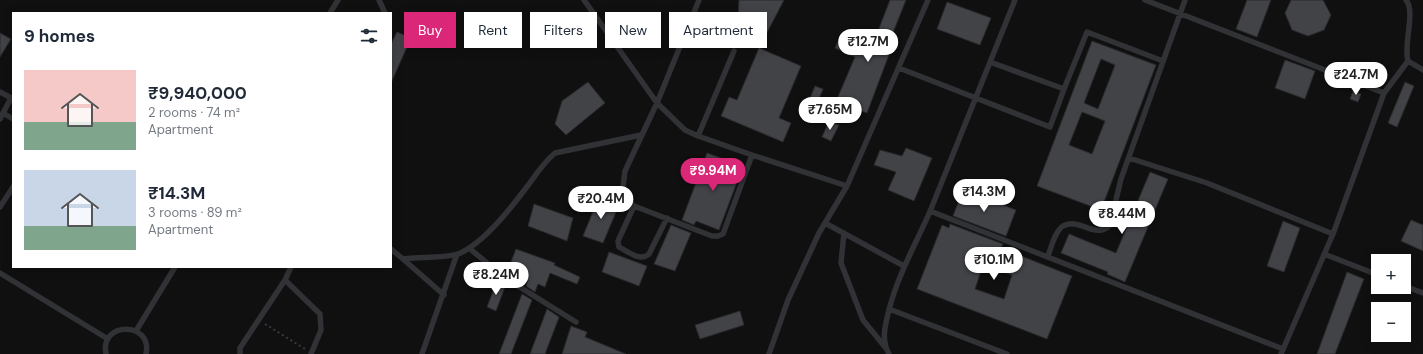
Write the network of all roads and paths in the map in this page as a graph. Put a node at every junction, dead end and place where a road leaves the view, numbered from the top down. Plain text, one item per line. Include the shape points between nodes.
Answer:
1 (338, 0) edge
2 (379, 0) edge
3 (584, 0) edge
4 (699, 0) edge
5 (928, 0) edge
6 (1015, 0) edge
7 (1145, 0) edge
8 (1186, 0) edge
9 (1406, 0) edge
10 (331, 12) edge
11 (385, 12) edge
12 (1179, 14) junction
13 (734, 51) dead end
14 (1163, 61) junction
15 (1408, 61) junction
16 (990, 62) junction
17 (898, 68) junction
18 (1423, 70) edge
19 (1064, 89) junction
20 (0, 92) edge
21 (1384, 93) junction
22 (12, 98) edge
23 (975, 99) junction
24 (657, 103) junction
25 (3, 113) junction
26 (12, 118) edge
27 (0, 119) edge
28 (641, 136) junction
29 (698, 136) junction
30 (752, 155) junction
31 (1129, 158) junction
32 (847, 186) junction
33 (12, 189) edge
34 (634, 206) junction
35 (0, 207) edge
36 (930, 211) junction
37 (667, 218) junction
38 (825, 223) junction
39 (844, 233) junction
40 (1333, 234) junction
41 (469, 248) junction
42 (392, 250) edge
43 (457, 254) junction
44 (1324, 254) junction
45 (1048, 256) junction
46 (403, 259) junction
47 (904, 266) junction
48 (173, 268) edge
49 (291, 268) edge
50 (1371, 272) edge
51 (0, 273) edge
52 (285, 280) junction
53 (1411, 289) edge
54 (1423, 293) edge
55 (444, 295) junction
56 (889, 309) junction
57 (259, 320) junction
58 (576, 322) dead end
59 (136, 331) junction
60 (108, 339) junction
61 (885, 347) junction
62 (1282, 352) edge
63 (311, 353) edge
64 (106, 354) edge
65 (146, 354) edge
66 (240, 354) edge
67 (422, 354) edge
68 (769, 354) edge
69 (889, 354) edge
70 (1007, 354) edge

1 - 10 lane
2 - 11 lane
3 - 24 lane
4 - 24 lane
5 - 17 lane
6 - 16 lane
7 - 12 lane
8 - 12 lane
9 - 15 lane via 1410,10 1406,54
12 - 14 lane
12 - 21 lane
13 - 29 lane
14 - 19 lane via 1086,32
14 - 31 lane
15 - 18 lane
15 - 21 lane
16 - 19 lane
16 - 23 lane
17 - 23 lane
17 - 32 lane
19 - 23 lane via 1050,127
20 - 22 lane
21 - 40 lane
22 - 25 lane
23 - 36 lane
24 - 28 lane
24 - 29 lane via 677,124
25 - 26 lane
25 - 27 lane
28 - 34 lane via 622,179 626,195
28 - 41 lane via 555,153 546,160 526,189 490,230
29 - 30 lane
30 - 32 lane
30 - 37 lane via 723,234 712,236
31 - 40 lane via 1207,183
31 - 45 lane via 1110,225 1106,230 1100,231 1073,224 1064,226 1058,232
32 - 38 lane
33 - 35 lane
34 - 37 lane
34 - 37 lane via 618,241 619,247 640,258 645,258 649,254
36 - 45 lane
36 - 47 lane
38 - 39 lane
38 - 68 lane via 788,300
39 - 47 lane
39 - 61 lane via 841,263 863,320
40 - 44 lane
41 - 43 lane
41 - 58 lane via 505,278
42 - 46 lane
43 - 46 lane
43 - 55 lane
44 - 50 lane
44 - 62 lane
45 - 62 lane
46 - 55 lane
47 - 56 lane
48 - 59 lane
49 - 52 lane
51 - 60 lane
52 - 57 lane
52 - 63 lane via 320,314 321,330
53 - 54 lane
55 - 67 lane
56 - 61 lane via 884,335
56 - 70 lane
57 - 63 path
57 - 66 lane via 240,348
59 - 60 lane via 120,329
59 - 65 lane via 144,340
60 - 64 lane
61 - 69 lane

